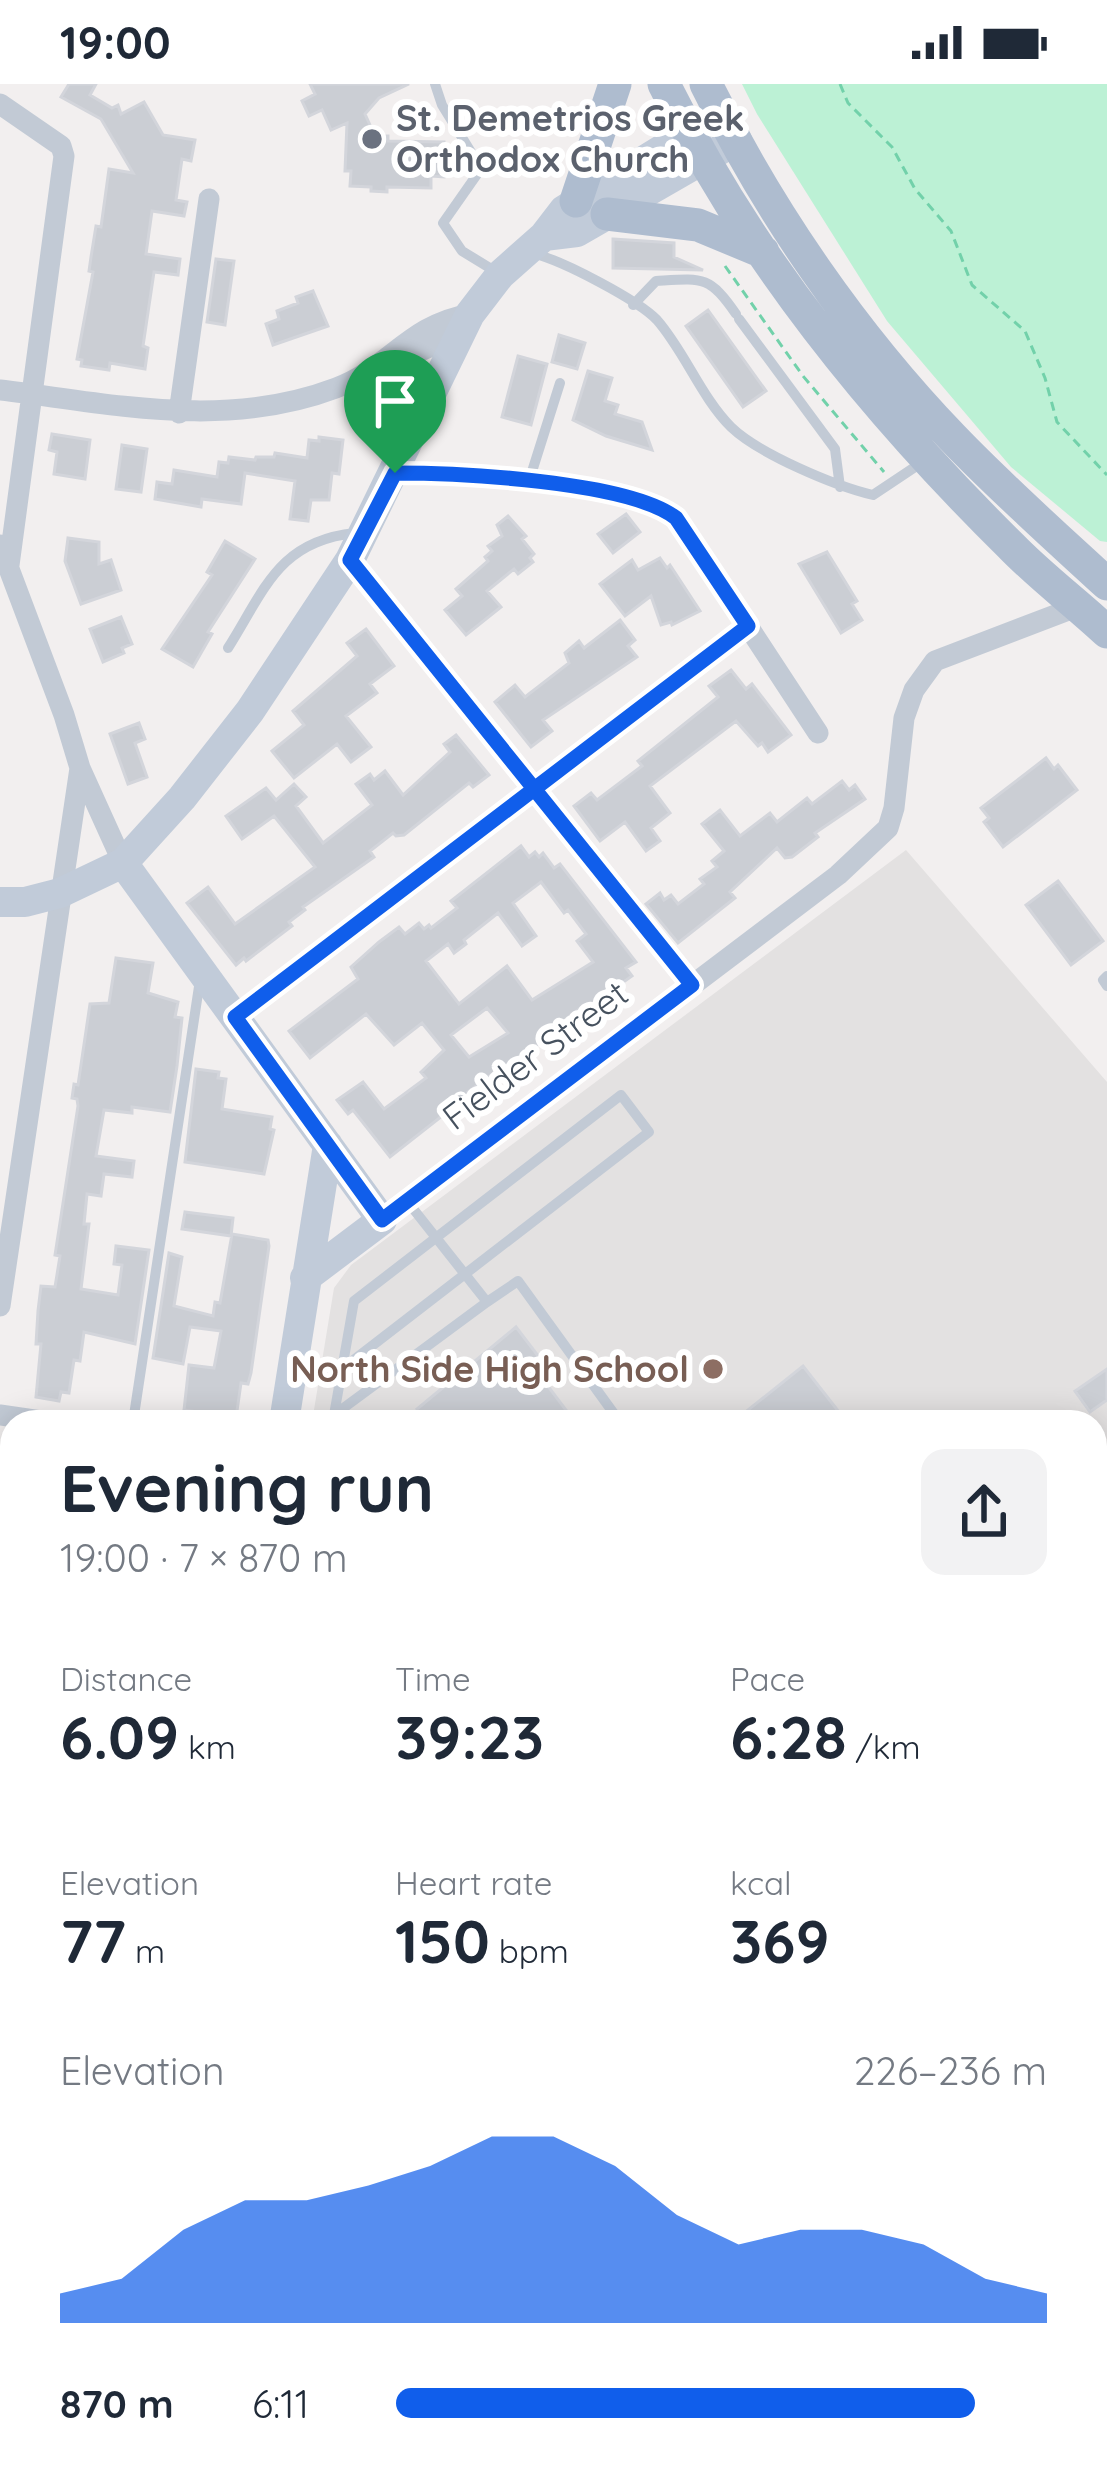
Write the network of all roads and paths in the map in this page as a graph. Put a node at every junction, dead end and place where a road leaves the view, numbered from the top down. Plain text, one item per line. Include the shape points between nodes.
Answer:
1 (435, 84) edge
2 (615, 84) edge
3 (664, 84) edge
4 (840, 84) edge
5 (0, 104) edge
6 (722, 113) edge
7 (697, 146) junction
8 (209, 199) dead end
9 (592, 208) junction
10 (535, 243) junction
11 (764, 252) junction
12 (500, 275) junction
13 (633, 305) junction
14 (465, 324) junction
15 (560, 383) dead end
16 (0, 390) edge
17 (33, 394) junction
18 (179, 412) junction
19 (927, 459) junction
20 (395, 473) junction
21 (1107, 475) edge
22 (529, 482) junction
23 (840, 487) junction
24 (364, 532) junction
25 (1061, 541) junction
26 (0, 545) edge
27 (1107, 556) edge
28 (350, 560) junction
29 (9, 568) junction
30 (1107, 584) edge
31 (1079, 606) junction
32 (748, 626) junction
33 (1107, 632) edge
34 (228, 648) dead end
35 (818, 733) dead end
36 (80, 768) junction
37 (534, 789) junction
38 (123, 863) junction
39 (60, 892) junction
40 (0, 902) edge
41 (201, 972) junction
42 (1107, 976) edge
43 (692, 985) junction
44 (1107, 986) edge
45 (235, 1017) junction
46 (328, 1145) junction
47 (407, 1201) junction
48 (382, 1220) junction
49 (436, 1238) junction
50 (465, 1274) junction
51 (304, 1278) junction
52 (487, 1302) junction
53 (0, 1306) edge
54 (342, 1369) junction
55 (135, 1410) edge
56 (285, 1410) edge
57 (335, 1410) edge
58 (341, 1410) edge
59 (611, 1410) edge

1 - 12 lane via 478,165 443,224 462,251
2 - 9 main road
3 - 7 main road
4 - 21 path via 951,231 972,285 1025,331 1058,422
5 - 17 street via 62,146 64,156
6 - 7 street
6 - 25 main road via 797,243 877,348 952,437
7 - 9 street
7 - 11 main road
8 - 18 street
9 - 10 street via 577,232
9 - 11 main road via 698,225
10 - 12 street
10 - 13 lane
11 - 19 main road via 851,376
12 - 14 street
13 - 23 lane via 655,317 732,428
13 - 23 lane via 656,281 714,285 835,449
14 - 18 street via 448,318 355,380 279,406
14 - 20 street
15 - 22 lane
16 - 17 street
17 - 18 street
17 - 29 street
19 - 23 lane via 873,495
19 - 31 main road
20 - 22 street
20 - 24 street
22 - 32 street via 663,508
24 - 28 street
24 - 34 lane via 303,545 284,561
25 - 27 main road
25 - 30 main road
26 - 29 street
28 - 37 street
28 - 38 street via 250,711
29 - 36 street
31 - 33 main road
31 - 43 street, Fielder Street via 935,661 904,718 888,829
32 - 35 street
32 - 37 street
36 - 38 street
36 - 39 street
37 - 43 street
37 - 45 street
38 - 39 street
38 - 41 street
39 - 40 street
39 - 53 street
41 - 45 street
41 - 55 lane
42 - 44 lane
43 - 47 street, Fielder Street
45 - 46 street
46 - 48 street
46 - 51 street
47 - 48 street, Fielder Street
47 - 49 lane
48 - 51 street, Fielder Street
49 - 50 lane
49 - 50 lane via 621,1095 650,1132
49 - 54 lane via 354,1301
50 - 52 lane
50 - 54 lane
51 - 56 street
52 - 58 lane
52 - 59 lane via 518,1281
54 - 57 lane

